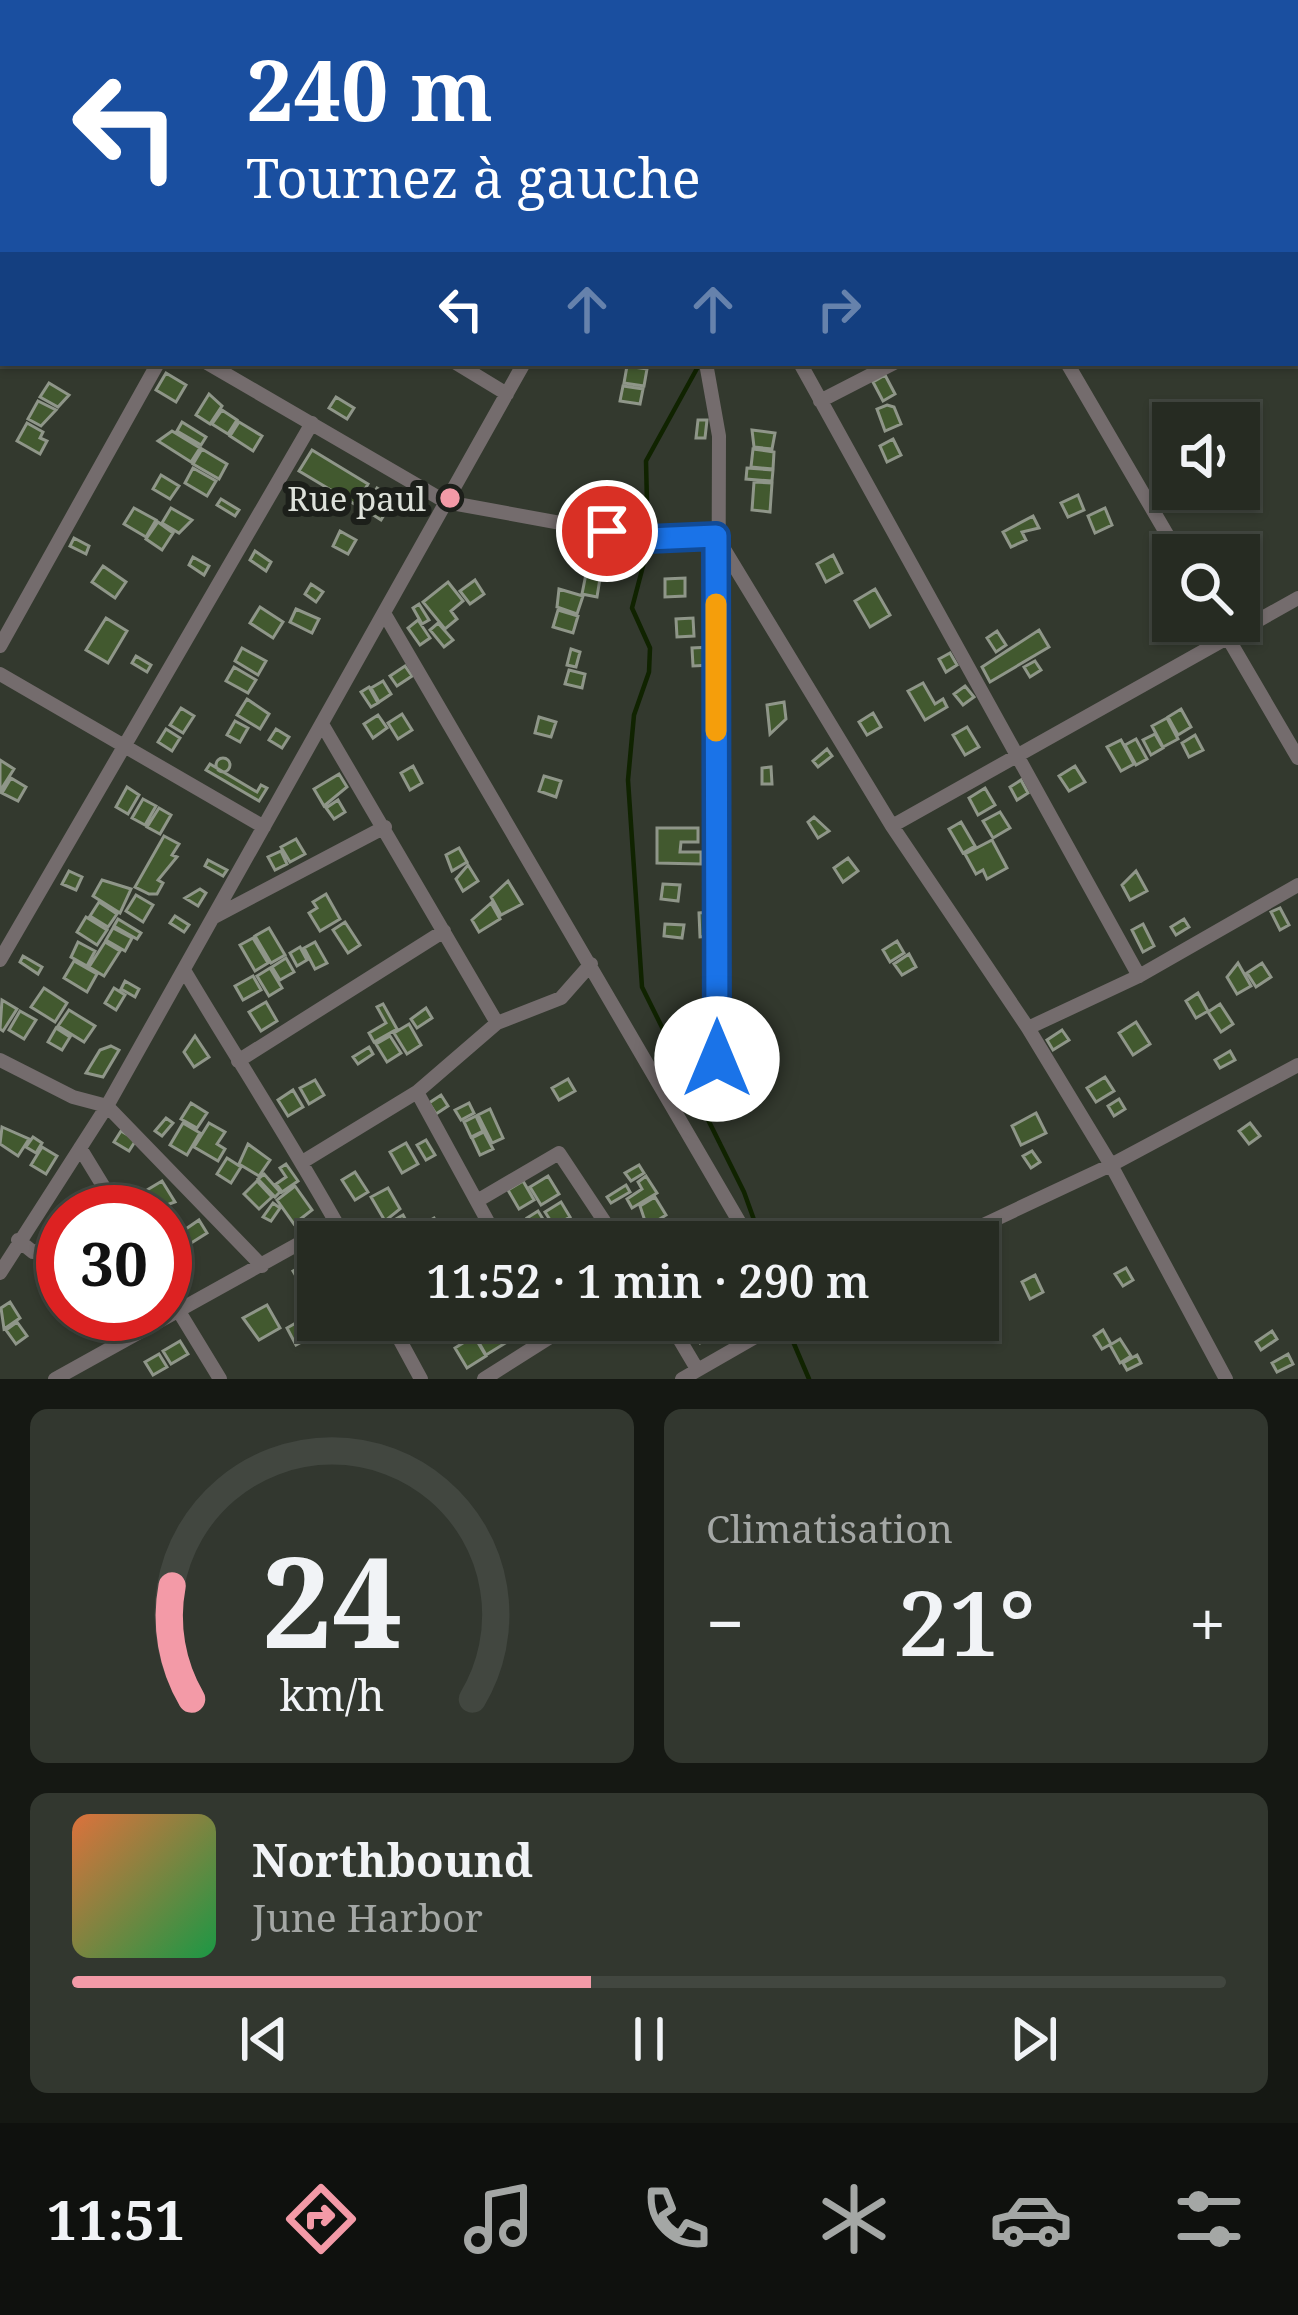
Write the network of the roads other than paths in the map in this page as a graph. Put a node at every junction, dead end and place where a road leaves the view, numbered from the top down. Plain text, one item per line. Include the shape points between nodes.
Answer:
1 (156, 366) edge
2 (461, 366) edge
3 (522, 366) edge
4 (707, 366) edge
5 (802, 366) edge
6 (888, 366) edge
7 (1068, 366) edge
8 (236, 370) edge
9 (507, 394) junction
10 (820, 401) junction
11 (313, 423) junction
12 (446, 502) junction
13 (1167, 534) edge
14 (716, 536) junction
15 (1298, 598) edge
16 (384, 613) junction
17 (1260, 620) edge
18 (1223, 642) edge
19 (1230, 642) edge
20 (0, 646) edge
21 (0, 674) edge
22 (322, 724) junction
23 (127, 746) junction
24 (1017, 756) junction
25 (1298, 758) edge
26 (264, 826) junction
27 (892, 826) junction
28 (385, 827) junction
29 (1298, 885) edge
30 (213, 917) junction
31 (444, 931) junction
32 (0, 960) edge
33 (591, 964) junction
34 (184, 970) junction
35 (1138, 976) junction
36 (497, 1023) junction
37 (1028, 1028) junction
38 (717, 1059) dead end
39 (0, 1060) edge
40 (238, 1061) junction
41 (1298, 1065) edge
42 (417, 1092) junction
43 (106, 1106) junction
44 (80, 1148) junction
45 (304, 1161) junction
46 (1111, 1165) junction
47 (103, 1185) edge
48 (477, 1202) junction
49 (335, 1221) edge
50 (487, 1221) edge
51 (604, 1221) edge
52 (739, 1221) edge
53 (992, 1221) edge
54 (18, 1240) junction
55 (297, 1245) edge
56 (36, 1251) edge
57 (262, 1266) junction
58 (0, 1273) edge
59 (192, 1303) edge
60 (192, 1333) edge
61 (123, 1341) edge
62 (401, 1341) edge
63 (543, 1341) edge
64 (680, 1341) edge
65 (747, 1341) edge
66 (697, 1369) junction
67 (55, 1379) edge
68 (220, 1379) edge
69 (422, 1379) edge
70 (484, 1379) edge
71 (682, 1379) edge
72 (1226, 1379) edge

1 - 20 street
2 - 9 street
3 - 9 street
4 - 14 street via 719,436
5 - 10 street
6 - 10 street
7 - 13 street
8 - 11 street
9 - 12 street
10 - 24 street
11 - 12 street
11 - 23 street
12 - 14 street via 648,539
12 - 16 street
14 - 27 street
14 - 38 street
15 - 17 street
16 - 22 street
16 - 33 street
18 - 24 street
19 - 25 street
21 - 23 street
22 - 26 street
22 - 28 street
23 - 26 street
23 - 32 street
24 - 27 street
24 - 35 street
26 - 30 street
27 - 37 street
28 - 30 street
28 - 31 street
29 - 35 street
30 - 34 street
31 - 36 street
31 - 40 street
33 - 36 street via 561,998
33 - 52 street
34 - 40 street
34 - 43 street
35 - 37 street
36 - 42 street
37 - 46 street
39 - 43 street
40 - 45 street
41 - 46 street
42 - 45 street
42 - 48 street
43 - 44 street
43 - 57 street
44 - 47 street
44 - 54 street
45 - 49 street
46 - 53 street
46 - 72 street
48 - 50 street
48 - 51 street via 559,1154
54 - 56 street
54 - 58 street
55 - 57 street
57 - 59 street
60 - 68 street
61 - 67 street
62 - 69 street
63 - 70 street
64 - 66 street
65 - 66 street
66 - 71 street

